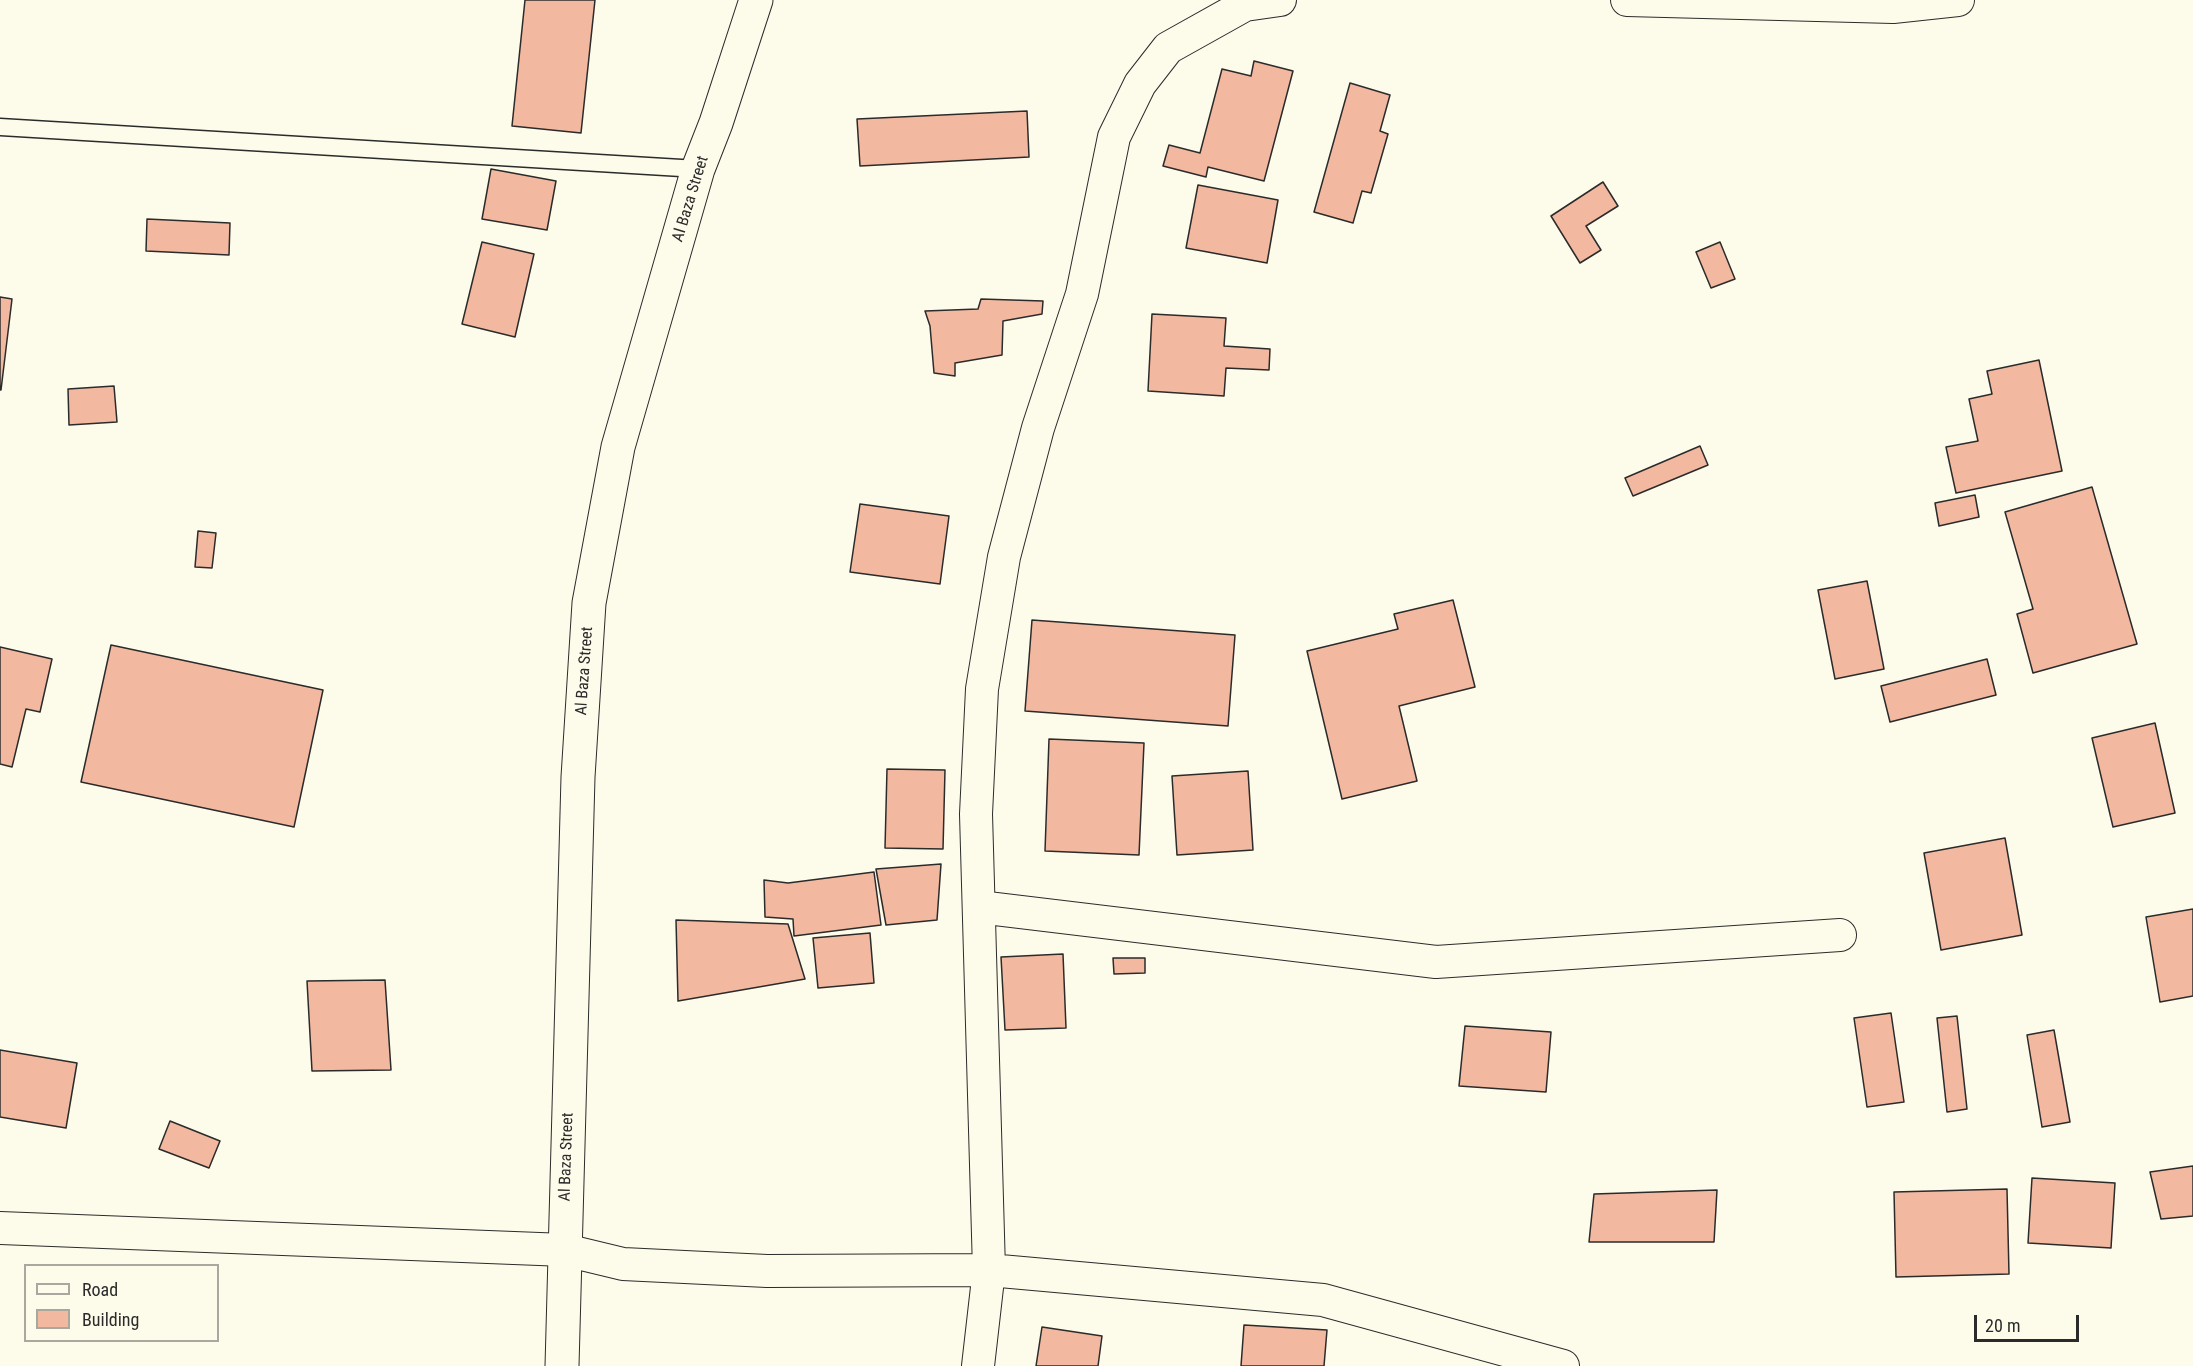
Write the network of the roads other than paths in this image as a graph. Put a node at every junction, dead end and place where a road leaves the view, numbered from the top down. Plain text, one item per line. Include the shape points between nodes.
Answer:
1 (756, 0) edge
2 (1280, 0) edge
3 (1628, 0) edge
4 (1958, 0) edge
5 (0, 127) edge
6 (698, 169) junction
7 (979, 907) junction
8 (1840, 935) dead end
9 (0, 1228) edge
10 (565, 1250) junction
11 (988, 1270) junction
12 (562, 1366) edge
13 (978, 1366) edge
14 (1563, 1366) edge

1 - 6 main road, Al Baza Street
2 - 7 street via 1245,5 1168,48 1140,84 1114,137 1082,294 1038,428 1004,557 982,689 976,814
3 - 4 street via 1893,7
5 - 6 lane
6 - 10 main road, Al Baza Street via 618,447 589,603 578,788
7 - 8 street via 1436,962
7 - 11 street
9 - 10 street
10 - 11 street via 623,1264 767,1271
10 - 12 main road, Al Baza Street
11 - 13 street
11 - 14 street via 1323,1300

